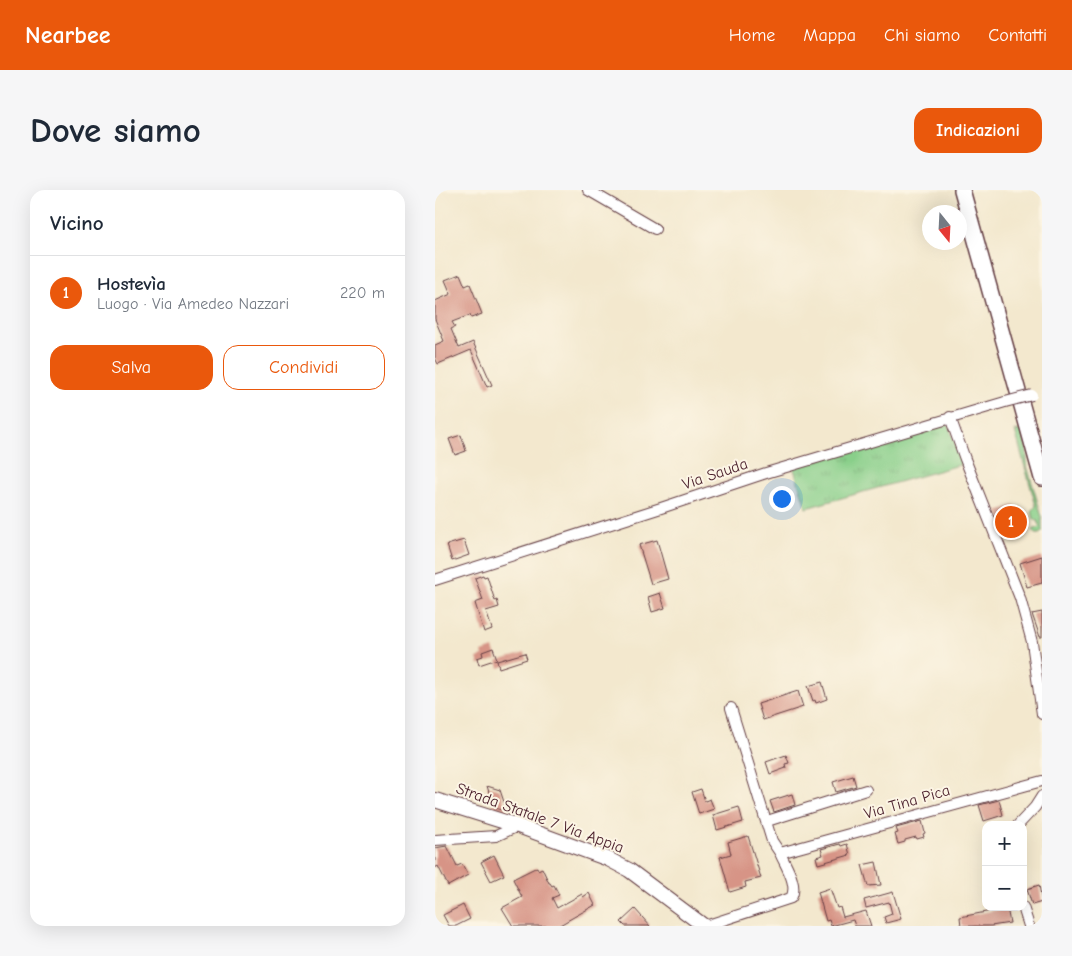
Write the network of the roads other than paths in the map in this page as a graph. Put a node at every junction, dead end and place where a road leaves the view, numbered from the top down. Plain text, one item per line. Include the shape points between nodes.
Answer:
1 (588, 190) edge
2 (962, 190) edge
3 (655, 229) dead end
4 (1032, 395) dead end
5 (950, 418) junction
6 (1042, 478) edge
7 (435, 580) edge
8 (731, 708) dead end
9 (1042, 714) edge
10 (1042, 781) edge
11 (867, 790) dead end
12 (1042, 796) edge
13 (435, 800) edge
14 (767, 821) junction
15 (1022, 821) edge
16 (518, 826) junction
17 (435, 840) edge
18 (779, 853) junction
19 (1024, 911) edge
20 (705, 926) edge
21 (1029, 926) edge

1 - 3 street
2 - 6 highway
4 - 5 street, Via Sauda, bridge
5 - 7 street, Via Sauda via 766,473
5 - 9 street via 1021,598 1032,642
8 - 14 street
10 - 18 street, Via Tina Pica
11 - 14 street
12 - 15 street
13 - 16 main road, Strada Statale 7 Via Appia
14 - 18 street
16 - 17 street via 496,836
16 - 20 main road, Strada Statale 7 Via Appia via 629,870
18 - 20 street via 793,883 791,898
19 - 21 street

